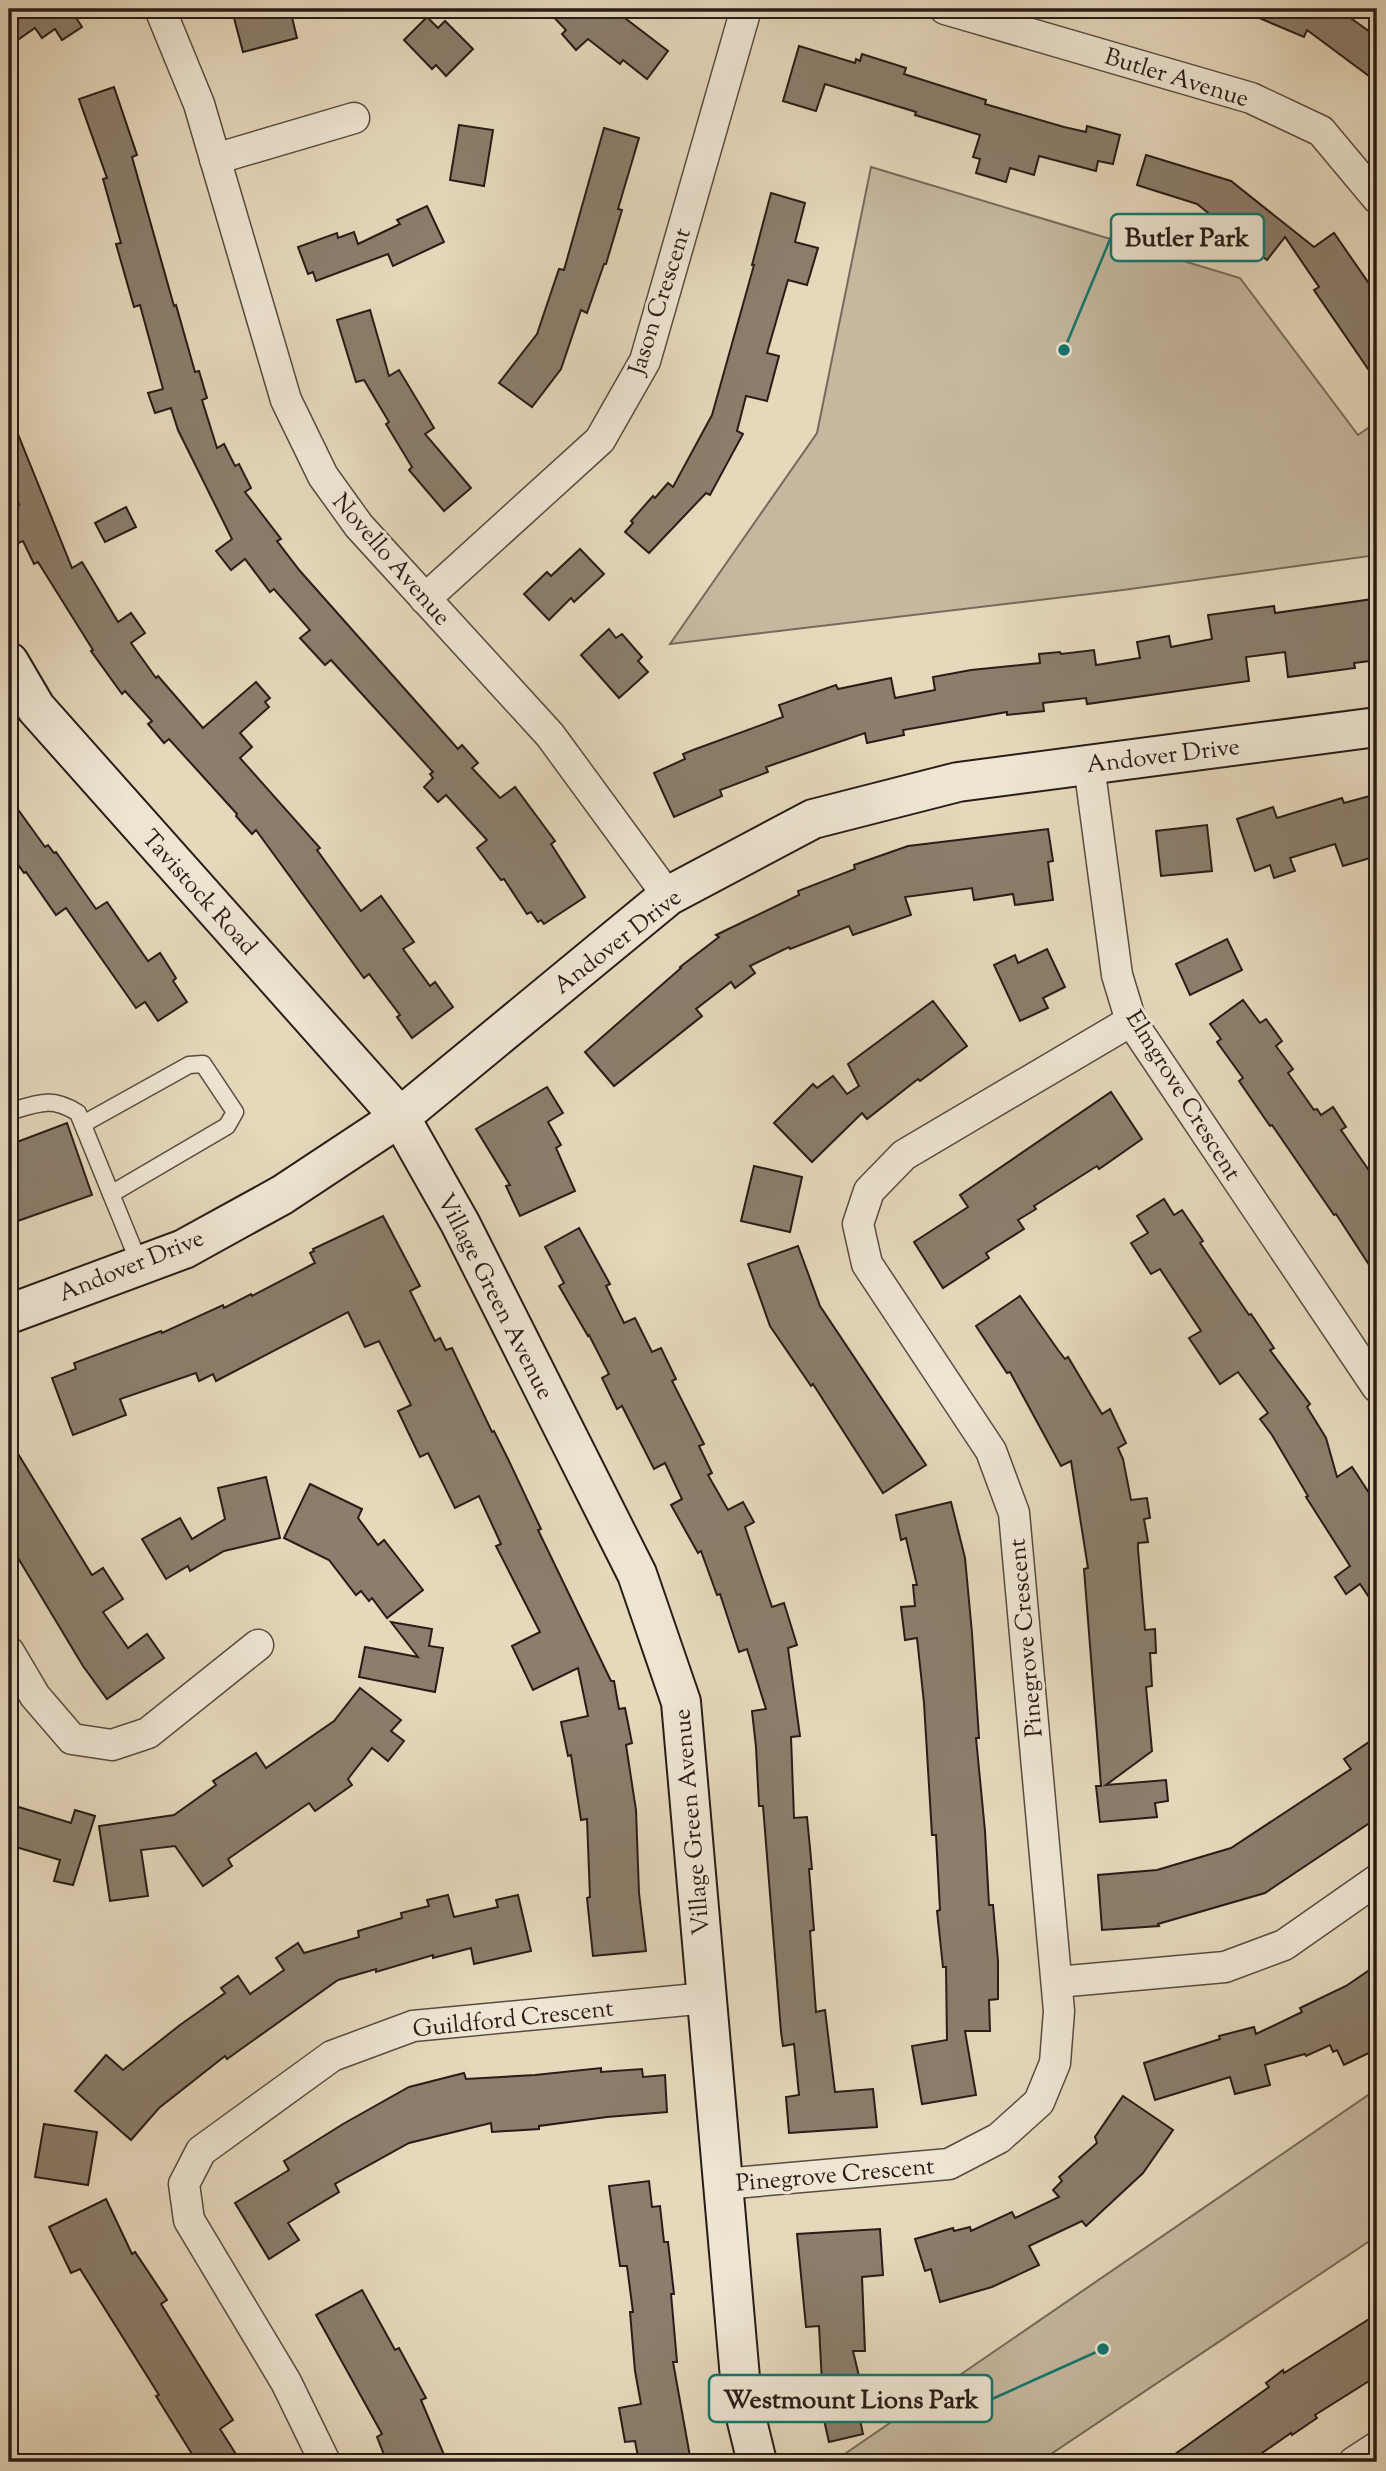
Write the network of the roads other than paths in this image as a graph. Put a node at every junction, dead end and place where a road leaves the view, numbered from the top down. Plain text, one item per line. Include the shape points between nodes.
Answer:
1 (160, 9) edge
2 (746, 9) edge
3 (945, 9) edge
4 (354, 118) dead end
5 (215, 159) junction
6 (1377, 198) edge
7 (425, 599) junction
8 (9, 662) edge
9 (1377, 727) edge
10 (1089, 765) junction
11 (668, 896) junction
12 (1131, 1021) junction
13 (9, 1112) edge
14 (400, 1117) junction
15 (83, 1124) junction
16 (111, 1194) junction
17 (140, 1265) junction
18 (9, 1314) edge
19 (1377, 1387) edge
20 (258, 1646) dead end
21 (9, 1653) edge
22 (1377, 1880) edge
23 (1056, 1982) junction
24 (707, 1998) junction
25 (723, 2185) junction
26 (1377, 2447) edge
27 (325, 2462) edge
28 (757, 2462) edge
29 (1354, 2462) edge

1 - 5 street, Novello Avenue via 199,104
2 - 7 street, Jason Crescent via 645,361 600,440
3 - 6 street, Butler Avenue via 1251,98 1321,131
4 - 5 street
5 - 7 street, Novello Avenue via 285,400 323,476 359,526
7 - 11 street, Novello Avenue via 550,735
8 - 14 street, Tavistock Road via 36,708
9 - 10 street, Andover Drive
10 - 11 street, Andover Drive via 958,782 813,820
10 - 12 street, Elmgrove Crescent via 1117,975
11 - 14 street, Andover Drive
12 - 19 street, Elmgrove Crescent
12 - 23 street, Pinegrove Crescent via 904,1155 869,1191 858,1224 867,1264 991,1451 1014,1513
13 - 15 lane via 61,1102 78,1113
14 - 17 street, Andover Drive via 282,1195 184,1249
14 - 24 street, Village Green Avenue via 460,1223 642,1587 681,1702
15 - 16 lane
15 - 16 lane via 188,1065 204,1064 234,1112 227,1126
16 - 17 lane
17 - 18 street, Andover Drive
20 - 21 street via 148,1733 112,1745 72,1740 35,1696
22 - 23 street via 1284,1945 1225,1966
23 - 25 street, Pinegrove Crescent via 1055,2063 1039,2102 999,2138 949,2164
24 - 25 street, Village Green Avenue
24 - 27 street, Guildford Crescent via 412,2026 332,2056 201,2151 184,2184 189,2220 286,2382
25 - 28 street, Village Green Avenue via 742,2401
26 - 29 street

